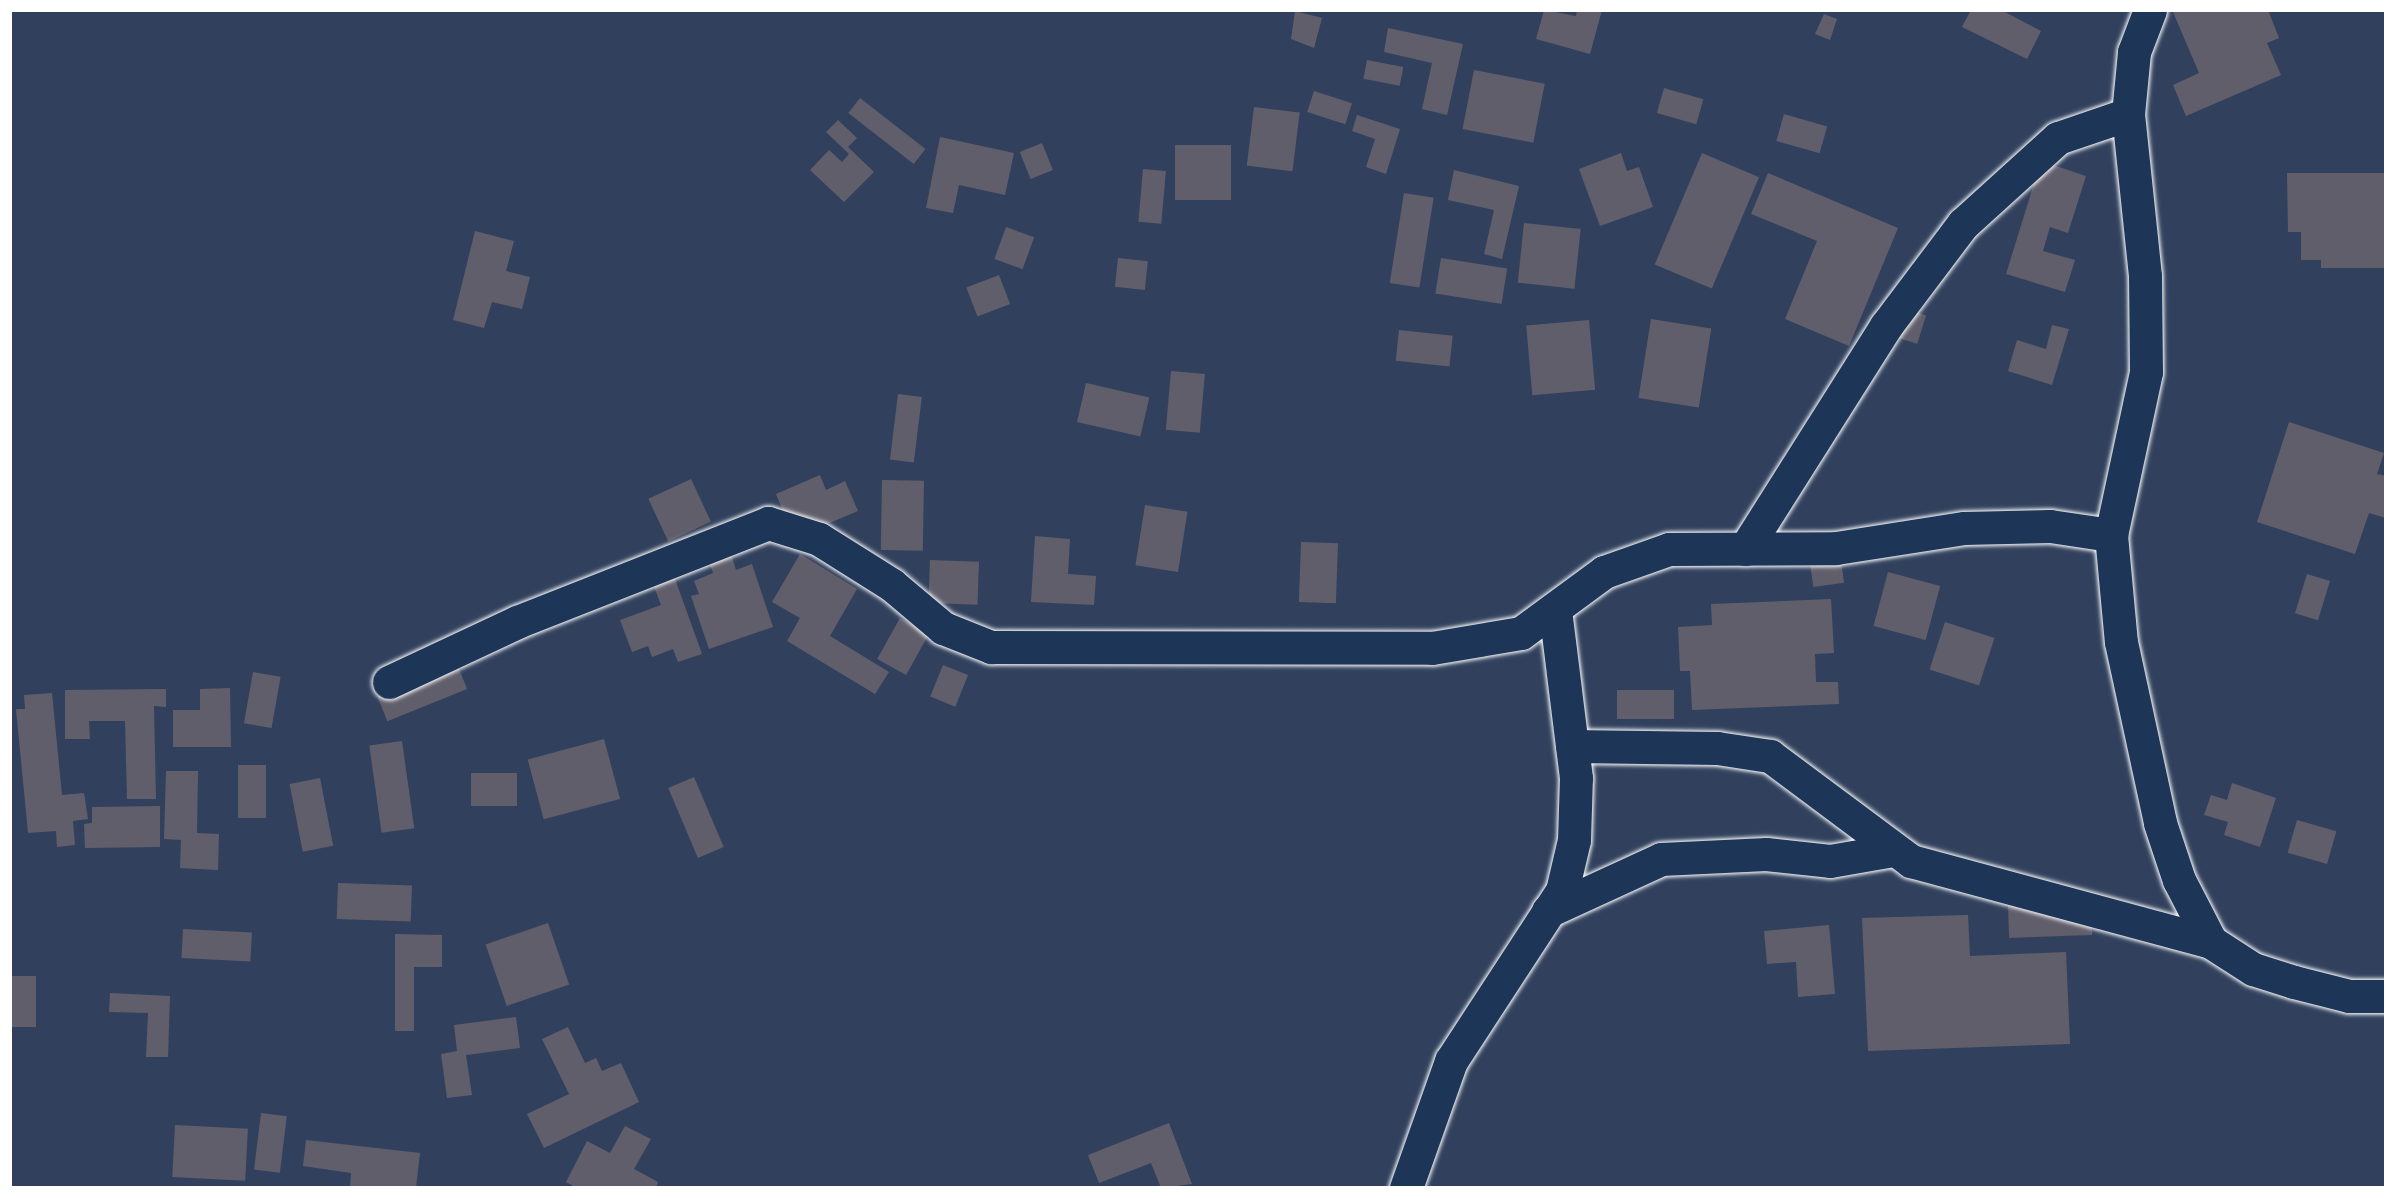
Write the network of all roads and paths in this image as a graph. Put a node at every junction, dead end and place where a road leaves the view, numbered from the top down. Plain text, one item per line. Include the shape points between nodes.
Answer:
1 (2150, 10) edge
2 (2128, 114) junction
3 (2111, 535) junction
4 (1745, 549) junction
5 (1555, 609) junction
6 (390, 682) dead end
7 (1572, 746) junction
8 (1893, 850) junction
9 (1548, 910) junction
10 (2211, 942) junction
11 (2385, 996) edge
12 (1406, 1188) edge

1 - 2 street via 2134,52
2 - 3 street via 2145,276 2146,372
2 - 4 street via 2058,138 1963,224 1886,326
3 - 4 street via 2050,526 1964,528 1836,548
3 - 10 street via 2121,642 2160,824 2179,880
4 - 5 street via 1669,549 1604,572
5 - 6 street via 1521,633 1432,648 991,647 943,628 892,585 819,539 768,523 517,622
5 - 7 street
7 - 8 street via 1717,748 1770,756 1790,766
7 - 9 street via 1574,840 1562,891
8 - 9 street via 1830,861 1766,854 1660,860
8 - 10 street via 1936,870 2077,902
9 - 12 street via 1451,1061
10 - 11 street via 2253,969 2294,982 2349,996

